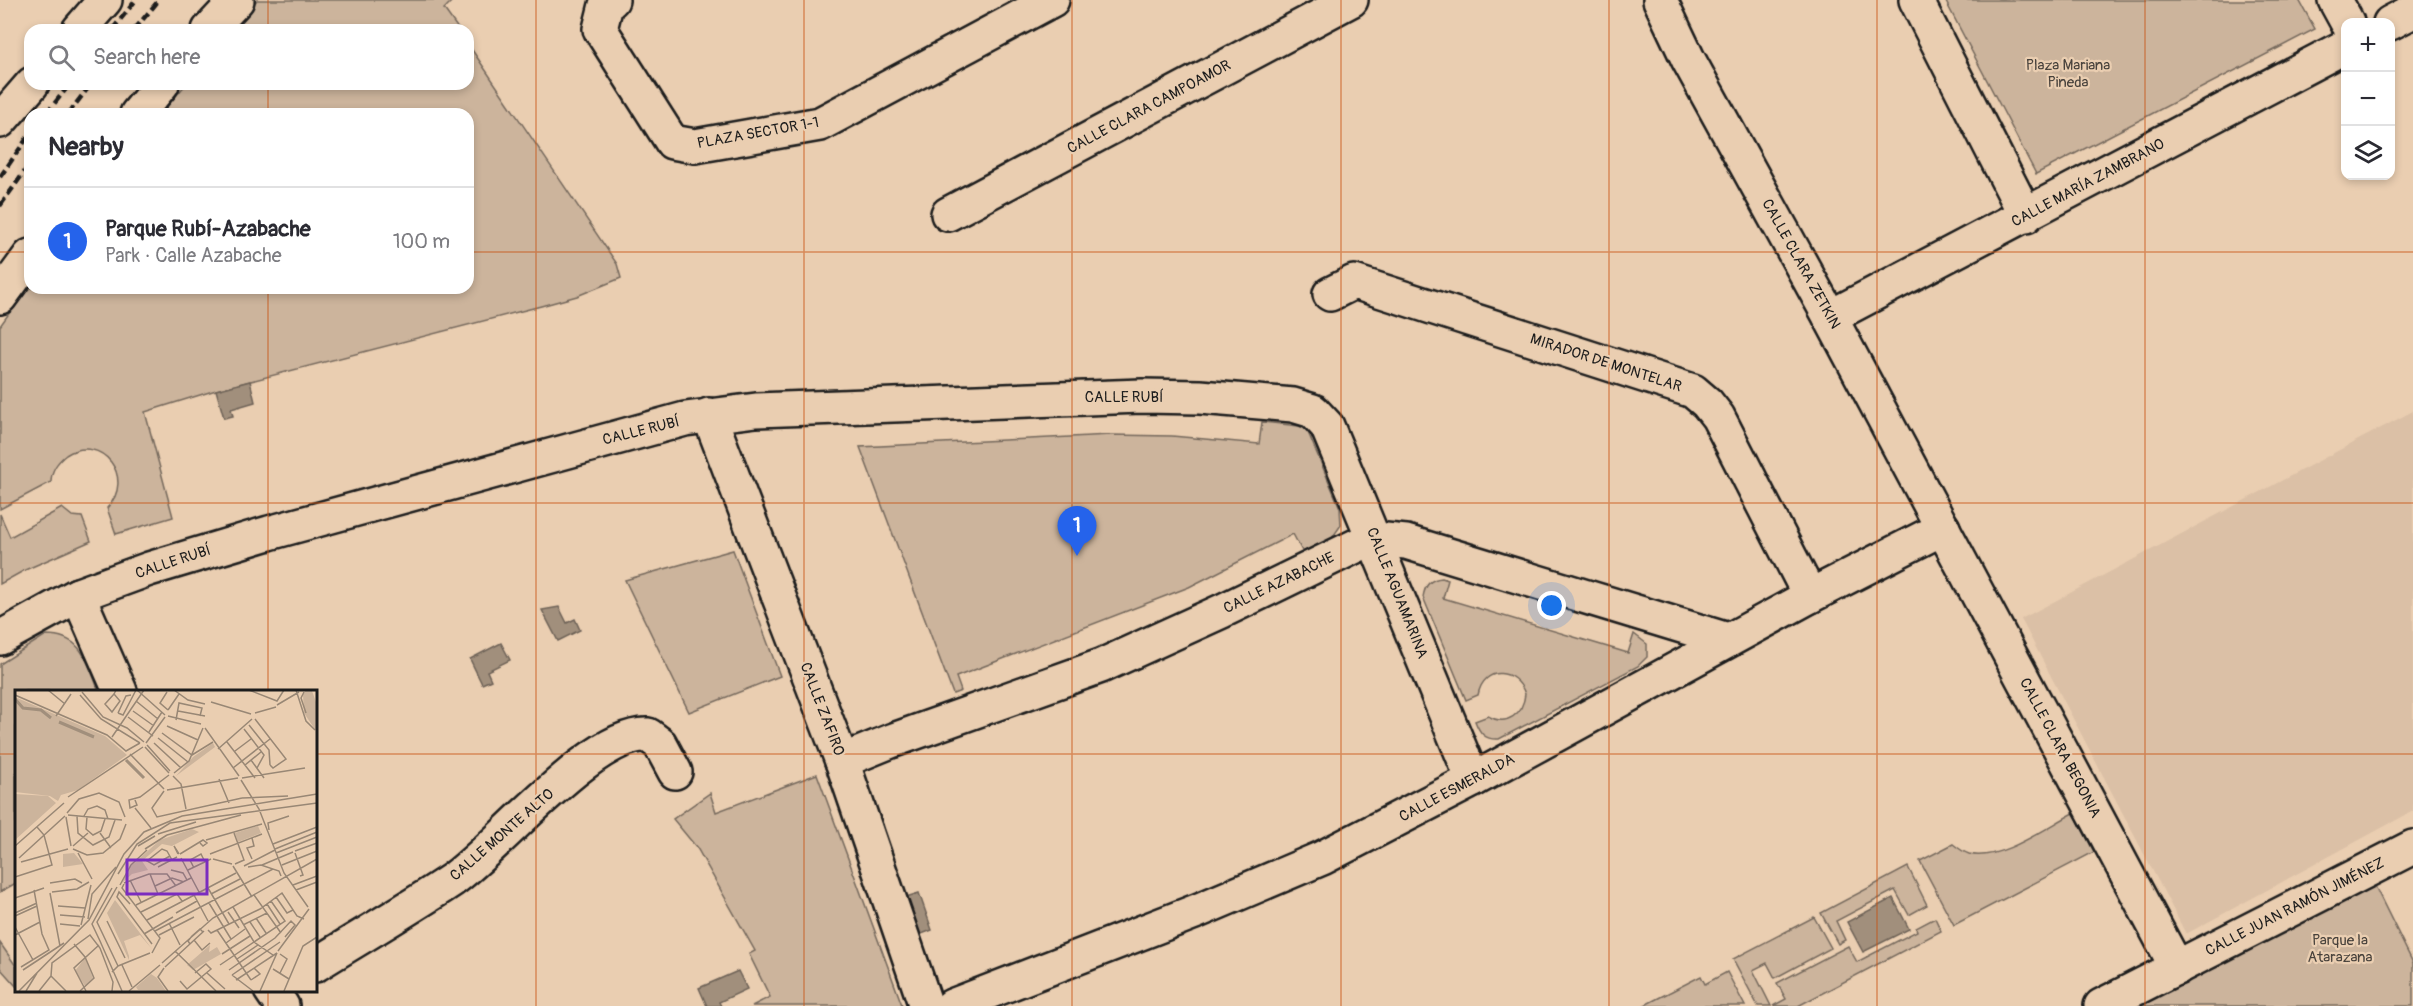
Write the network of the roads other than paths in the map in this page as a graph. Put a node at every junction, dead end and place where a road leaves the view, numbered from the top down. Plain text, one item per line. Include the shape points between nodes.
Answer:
1 (105, 0) edge
2 (237, 0) edge
3 (612, 0) edge
4 (1052, 0) edge
5 (1351, 0) edge
6 (1660, 0) edge
7 (1916, 0) edge
8 (2335, 0) edge
9 (2413, 11) edge
10 (2346, 18) edge
11 (2395, 21) edge
12 (84, 24) edge
13 (215, 24) edge
14 (2341, 49) edge
15 (27, 90) edge
16 (157, 90) edge
17 (142, 108) edge
18 (0, 121) edge
19 (948, 214) dead end
20 (2026, 216) junction
21 (24, 264) edge
22 (1330, 294) dead end
23 (0, 297) edge
24 (1830, 317) junction
25 (1313, 411) joint
26 (709, 416) junction
27 (1943, 528) junction
28 (1375, 539) junction
29 (78, 596) junction
30 (1810, 596) junction
31 (0, 638) edge
32 (1728, 640) junction
33 (120, 690) edge
34 (842, 761) junction
35 (675, 772) dead end
36 (1473, 780) junction
37 (2413, 847) edge
38 (316, 964) edge
39 (2177, 968) junction
40 (926, 1006) edge
41 (952, 1006) edge
42 (2101, 1006) edge

1 - 12 street
2 - 13 street
3 - 4 street, PLAZA SECTOR 1-1 via 606,5 600,29 672,142 695,146 820,124
5 - 19 street, CALLE CLARA CAMPOAMOR
6 - 24 street, CALLE CLARA ZETKIN via 1688,59
7 - 20 street
8 - 10 street
9 - 11 street
14 - 20 street, CALLE MARÍA ZAMBRANO
15 - 18 street
16 - 17 street
20 - 24 street, CALLE MARÍA ZAMBRANO
21 - 23 street
22 - 30 street, MIRADOR DE MONTELAR via 1354,282 1692,391 1718,417
24 - 27 street, CALLE CLARA ZETKIN
25 - 26 street, CALLE RUBÍ via 1282,404 1142,396 756,410
25 - 28 street, CALLE AGUAMARINA via 1327,426
26 - 29 street, CALLE RUBÍ via 660,424 257,536 149,569
26 - 34 street, CALLE ZAFIRO
27 - 30 street, CALLE ESMERALDA
27 - 39 street, CALLE CLARA BEGONIA
28 - 32 street, CALLE AZABACHE via 1406,542
28 - 34 street, CALLE AZABACHE via 1101,666
28 - 36 street, CALLE AGUAMARINA
29 - 31 street, CALLE RUBÍ
29 - 33 street
30 - 32 street, CALLE ESMERALDA
32 - 36 street, CALLE ESMERALDA
34 - 40 street, CALLE ZAFIRO
35 - 38 street, CALLE MONTE ALTO via 660,744 648,735 630,736 611,746 571,774 453,880
36 - 41 street, CALLE ESMERALDA via 1268,882
37 - 39 street, CALLE JUAN RAMÓN JIMÉNEZ
39 - 42 street, CALLE JUAN RAMÓN JIMÉNEZ

